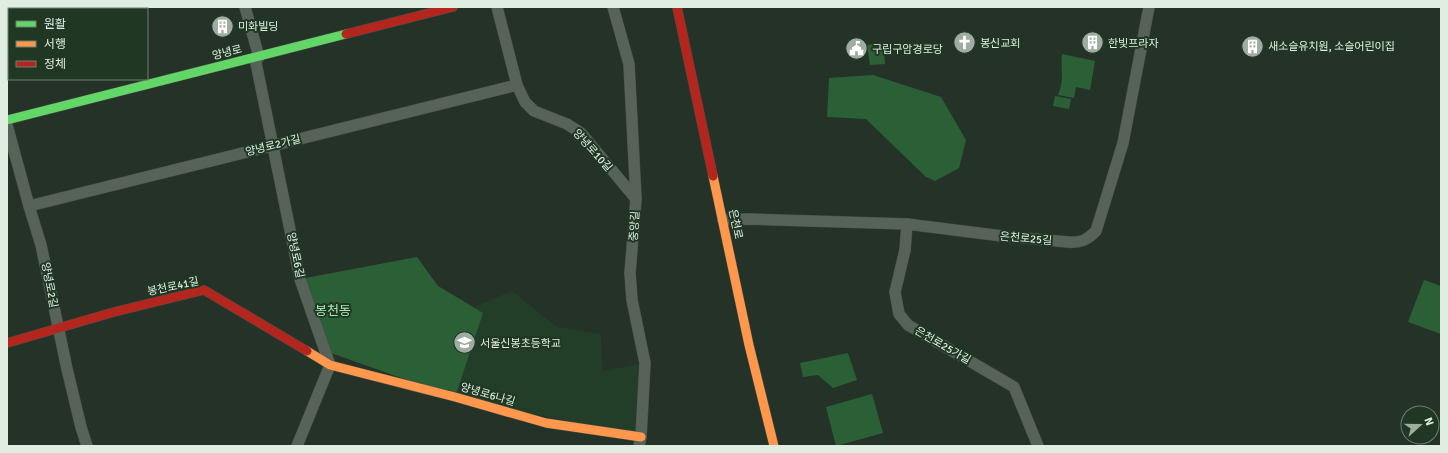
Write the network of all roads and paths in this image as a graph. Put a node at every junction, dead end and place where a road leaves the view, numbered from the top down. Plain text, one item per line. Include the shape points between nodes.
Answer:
1 (245, 7) edge
2 (453, 7) edge
3 (497, 7) edge
4 (613, 7) edge
5 (677, 7) edge
6 (1149, 7) edge
7 (257, 57) junction
8 (517, 85) junction
9 (7, 120) edge
10 (7, 125) edge
11 (272, 145) junction
12 (636, 199) junction
13 (29, 206) junction
14 (723, 220) junction
15 (907, 224) junction
16 (58, 328) junction
17 (7, 343) edge
18 (330, 365) junction
19 (640, 442) edge
20 (87, 446) edge
21 (297, 446) edge
22 (774, 446) edge
23 (1038, 446) edge

1 - 7 street, 양녕로6길
2 - 7 main road, 양녕로
3 - 8 street, 양녕로10길
4 - 12 street, 중앙길 via 629,64
5 - 14 main road, 은천로
6 - 15 street, 은천로25길 via 1123,144 1096,230 1088,239 1074,242
7 - 9 main road, 양녕로
7 - 11 street, 양녕로6길
8 - 11 street, 양녕로2가길
8 - 12 street, 양녕로10길 via 525,102 534,111 567,124 581,133
10 - 13 street, 양녕로2길
11 - 13 street, 양녕로2가길
11 - 18 street, 양녕로6길 via 300,279
12 - 19 street, 중앙길 via 630,273 632,300 644,363
13 - 16 street, 양녕로2길 via 41,244
14 - 15 street, 은천로25길
14 - 22 main road, 은천로 via 749,345
15 - 23 street, 은천로25가길 via 905,250 895,292 898,314 908,325 1014,387
16 - 17 main road, 봉천로41길
16 - 18 main road, 봉천로41길 via 204,290
16 - 20 street, 양녕로2길
18 - 19 main road, 양녕로6나길 via 455,397 546,424
18 - 21 street

